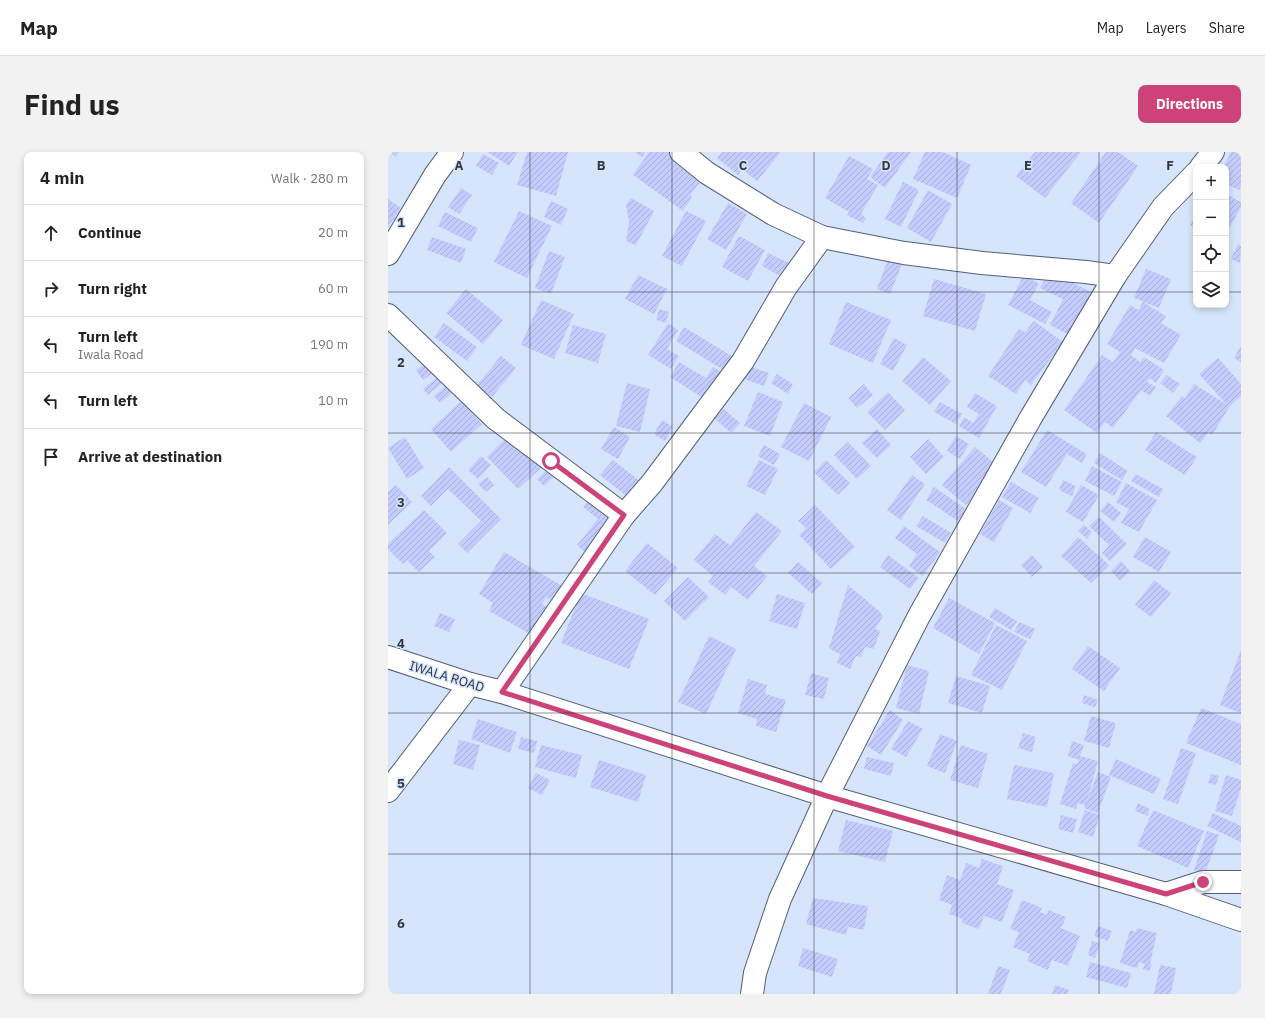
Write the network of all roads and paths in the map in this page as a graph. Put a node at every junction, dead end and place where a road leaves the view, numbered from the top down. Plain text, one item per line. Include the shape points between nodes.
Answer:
1 (452, 152) edge
2 (681, 152) edge
3 (1213, 152) edge
4 (1203, 164) edge
5 (1193, 176) edge
6 (822, 237) junction
7 (388, 254) edge
8 (1115, 276) junction
9 (388, 315) edge
10 (624, 515) junction
11 (388, 657) edge
12 (470, 684) junction
13 (502, 692) junction
14 (388, 791) edge
15 (827, 796) junction
16 (1241, 882) edge
17 (1166, 894) junction
18 (1241, 920) edge
19 (752, 994) edge

1 - 7 street via 435,175
2 - 6 street via 707,173 773,214
3 - 4 street
5 - 8 street via 1163,207
6 - 8 street via 904,253
6 - 10 street via 786,287 743,361 652,483
8 - 15 street via 1026,426 919,616
9 - 10 street via 496,419
10 - 13 street
11 - 12 street, IWALA ROAD
12 - 13 street, IWALA ROAD
12 - 14 street
13 - 15 street, IWALA ROAD
15 - 17 street, IWALA ROAD
15 - 19 street via 780,900 755,973
16 - 17 street via 1203,882
17 - 18 street, IWALA ROAD

